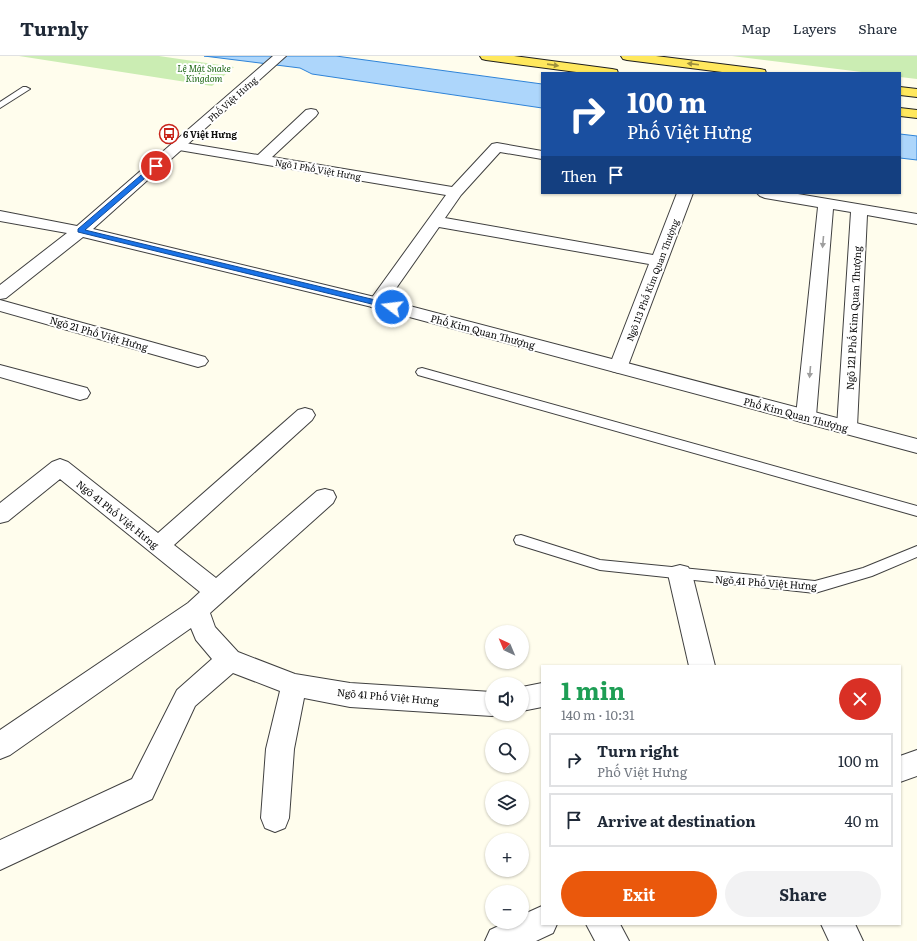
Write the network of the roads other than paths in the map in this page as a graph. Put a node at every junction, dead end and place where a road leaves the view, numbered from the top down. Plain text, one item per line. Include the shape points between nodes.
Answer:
1 (486, 56) edge
2 (627, 56) edge
3 (275, 61) edge
4 (605, 72) edge
5 (752, 72) edge
6 (26, 89) dead end
7 (901, 91) edge
8 (917, 93) edge
9 (0, 106) edge
10 (901, 112) edge
11 (311, 113) dead end
12 (917, 114) edge
13 (179, 146) junction
14 (541, 155) edge
15 (261, 160) junction
16 (456, 192) junction
17 (685, 194) edge
18 (771, 194) edge
19 (826, 204) junction
20 (859, 209) junction
21 (0, 216) edge
22 (917, 219) edge
23 (435, 221) junction
24 (80, 231) junction
25 (659, 261) junction
26 (0, 294) edge
27 (377, 302) junction
28 (0, 305) edge
29 (198, 361) dead end
30 (619, 367) junction
31 (0, 371) edge
32 (422, 372) dead end
33 (80, 393) dead end
34 (306, 415) dead end
35 (806, 416) junction
36 (848, 427) junction
37 (917, 446) edge
38 (325, 498) dead end
39 (917, 511) edge
40 (0, 515) edge
41 (522, 540) dead end
42 (158, 546) junction
43 (917, 551) edge
44 (680, 574) junction
45 (216, 592) junction
46 (197, 610) junction
47 (229, 660) junction
48 (702, 665) edge
49 (294, 685) junction
50 (541, 695) edge
51 (529, 698) edge
52 (485, 704) edge
53 (0, 746) edge
54 (917, 763) edge
55 (901, 769) edge
56 (275, 818) dead end
57 (0, 855) edge
58 (541, 922) edge
59 (603, 925) edge
60 (838, 925) edge
61 (501, 941) edge
62 (613, 941) edge
63 (847, 941) edge

1 -> 4 main road
5 -> 2 main road
3 - 13 street, Phố Việt Hưng
6 - 9 lane
7 - 8 main road
10 - 12 main road
11 - 15 street
13 - 15 street, Ngõ 1 Phố Việt Hưng
13 - 24 street, Phố Việt Hưng
14 - 16 street via 497,147
15 - 16 street, Ngõ 1 Phố Việt Hưng
16 - 23 street
17 - 25 street, Ngõ 113 Phố Kim Quan Thượng
18 - 19 street
19 - 20 street
19 -> 35 street
20 - 22 street
20 - 36 street, Ngõ 121 Phố Kim Quan Thượng
21 - 24 street, Phố Kim Quan Thượng
23 - 25 street
23 - 27 street
24 - 26 street, Phố Việt Hưng
24 - 27 street, Phố Kim Quan Thượng
25 - 30 street, Ngõ 113 Phố Kim Quan Thượng
27 - 30 street, Phố Kim Quan Thượng
28 - 29 street, Ngõ 21 Phố Việt Hưng
30 - 35 street, Phố Kim Quan Thượng
31 - 33 street
32 - 39 lane
34 - 42 street
35 - 36 street, Phố Kim Quan Thượng
36 - 37 street, Phố Kim Quan Thượng
38 - 45 street
40 - 42 street, Ngõ 41 Phố Việt Hưng via 60,467
41 - 44 lane, Ngõ 41 Phố Việt Hưng via 600,565
42 - 45 street, Ngõ 41 Phố Việt Hưng
43 - 44 lane, Ngõ 41 Phố Việt Hưng via 841,582 816,587
44 - 48 street
45 - 46 street
46 - 47 street, Ngõ 41 Phố Việt Hưng via 205,633
46 - 53 street
47 - 49 street, Ngõ 41 Phố Việt Hưng
47 - 57 street via 186,698 142,789
49 - 52 street, Ngõ 41 Phố Việt Hưng via 350,695
49 - 56 street via 280,749
50 - 51 street
54 - 55 street
58 - 61 street
59 - 62 street
60 - 63 street

